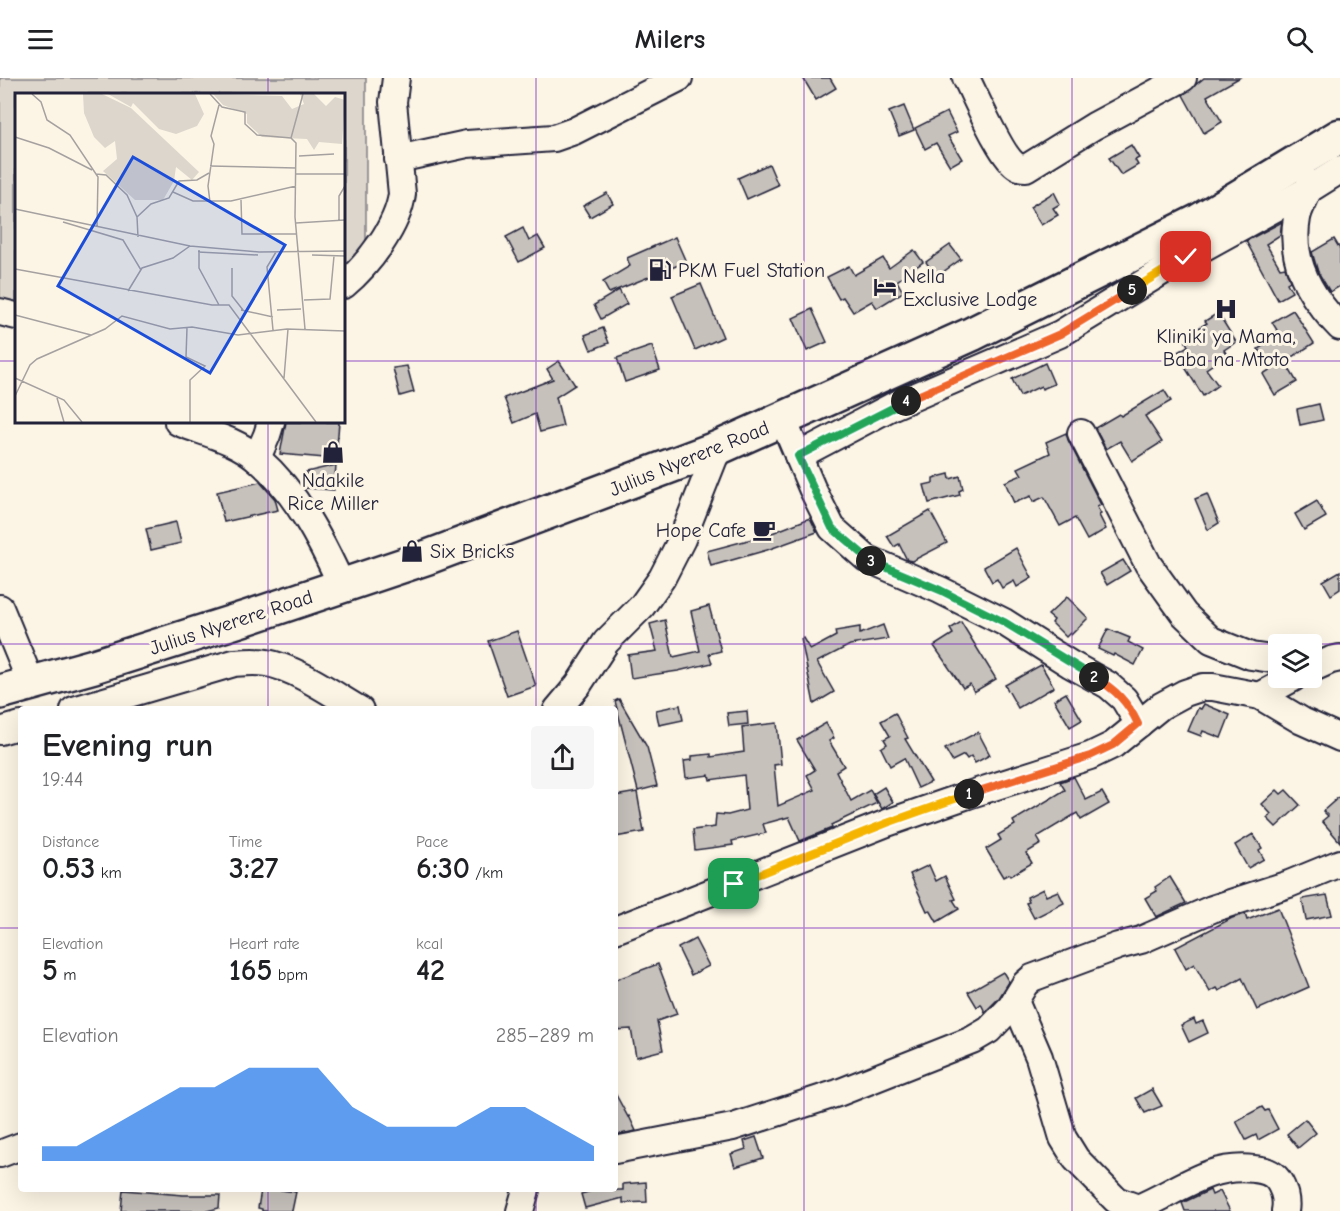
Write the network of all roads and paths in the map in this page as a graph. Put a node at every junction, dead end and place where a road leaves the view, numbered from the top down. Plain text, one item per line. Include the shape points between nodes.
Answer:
1 (396, 78) edge
2 (680, 78) edge
3 (966, 78) edge
4 (1183, 78) edge
5 (1340, 136) edge
6 (1306, 156) junction
7 (398, 159) junction
8 (1340, 170) edge
9 (1308, 190) junction
10 (345, 284) edge
11 (0, 312) edge
12 (15, 316) edge
13 (1340, 327) edge
14 (783, 420) junction
15 (181, 423) edge
16 (271, 423) edge
17 (1081, 433) dead end
18 (718, 448) junction
19 (798, 456) junction
20 (257, 458) junction
21 (342, 586) junction
22 (0, 608) edge
23 (1268, 659) edge
24 (31, 683) junction
25 (1275, 688) edge
26 (0, 692) edge
27 (1260, 696) junction
28 (88, 706) edge
29 (353, 706) edge
30 (560, 706) edge
31 (1138, 724) junction
32 (18, 726) edge
33 (0, 731) edge
34 (1340, 738) edge
35 (1340, 863) edge
36 (618, 929) edge
37 (1015, 1001) junction
38 (18, 1147) edge
39 (618, 1149) edge
40 (0, 1154) edge
41 (525, 1192) edge
42 (520, 1211) edge
43 (1285, 1211) edge

1 - 7 street via 393,102
2 - 7 street via 554,138 467,144
3 - 4 street via 1011,162 1026,168
5 - 6 highway, Julius Nyerere Road
6 - 9 street
6 - 14 highway, Julius Nyerere Road via 1189,226 972,334
7 - 10 street via 400,208 378,246
8 - 9 street
9 - 13 street via 1295,230 1299,257 1315,300
9 - 19 street via 1186,257 1060,334 893,406
11 - 12 street
14 - 18 highway, Julius Nyerere Road
14 - 19 street
15 - 20 street via 220,437
16 - 20 street
17 - 23 street via 1148,564 1184,614 1211,640
18 - 21 highway, Julius Nyerere Road
18 - 30 street via 682,539 658,584 606,642
19 - 31 street via 832,528 866,558 1004,622 1107,685 1124,699
20 - 21 street via 308,519
21 - 24 highway, Julius Nyerere Road
22 - 24 street
24 - 26 highway, Julius Nyerere Road
25 - 27 street
27 - 31 street via 1203,687 1161,705
27 - 34 street
28 - 29 street via 234,663 252,662 270,663 290,671
31 - 36 street via 1113,745 1090,756 887,823
32 - 33 street
35 - 37 street via 1212,909 1141,940 1043,972 1025,984
37 - 39 street via 990,1030 972,1040 849,1089 734,1127
37 - 43 street via 1043,1068 1063,1138 1076,1159 1116,1200 1138,1208 1200,1176 1242,1167 1273,1174 1284,1192
38 - 40 street
41 - 42 street

